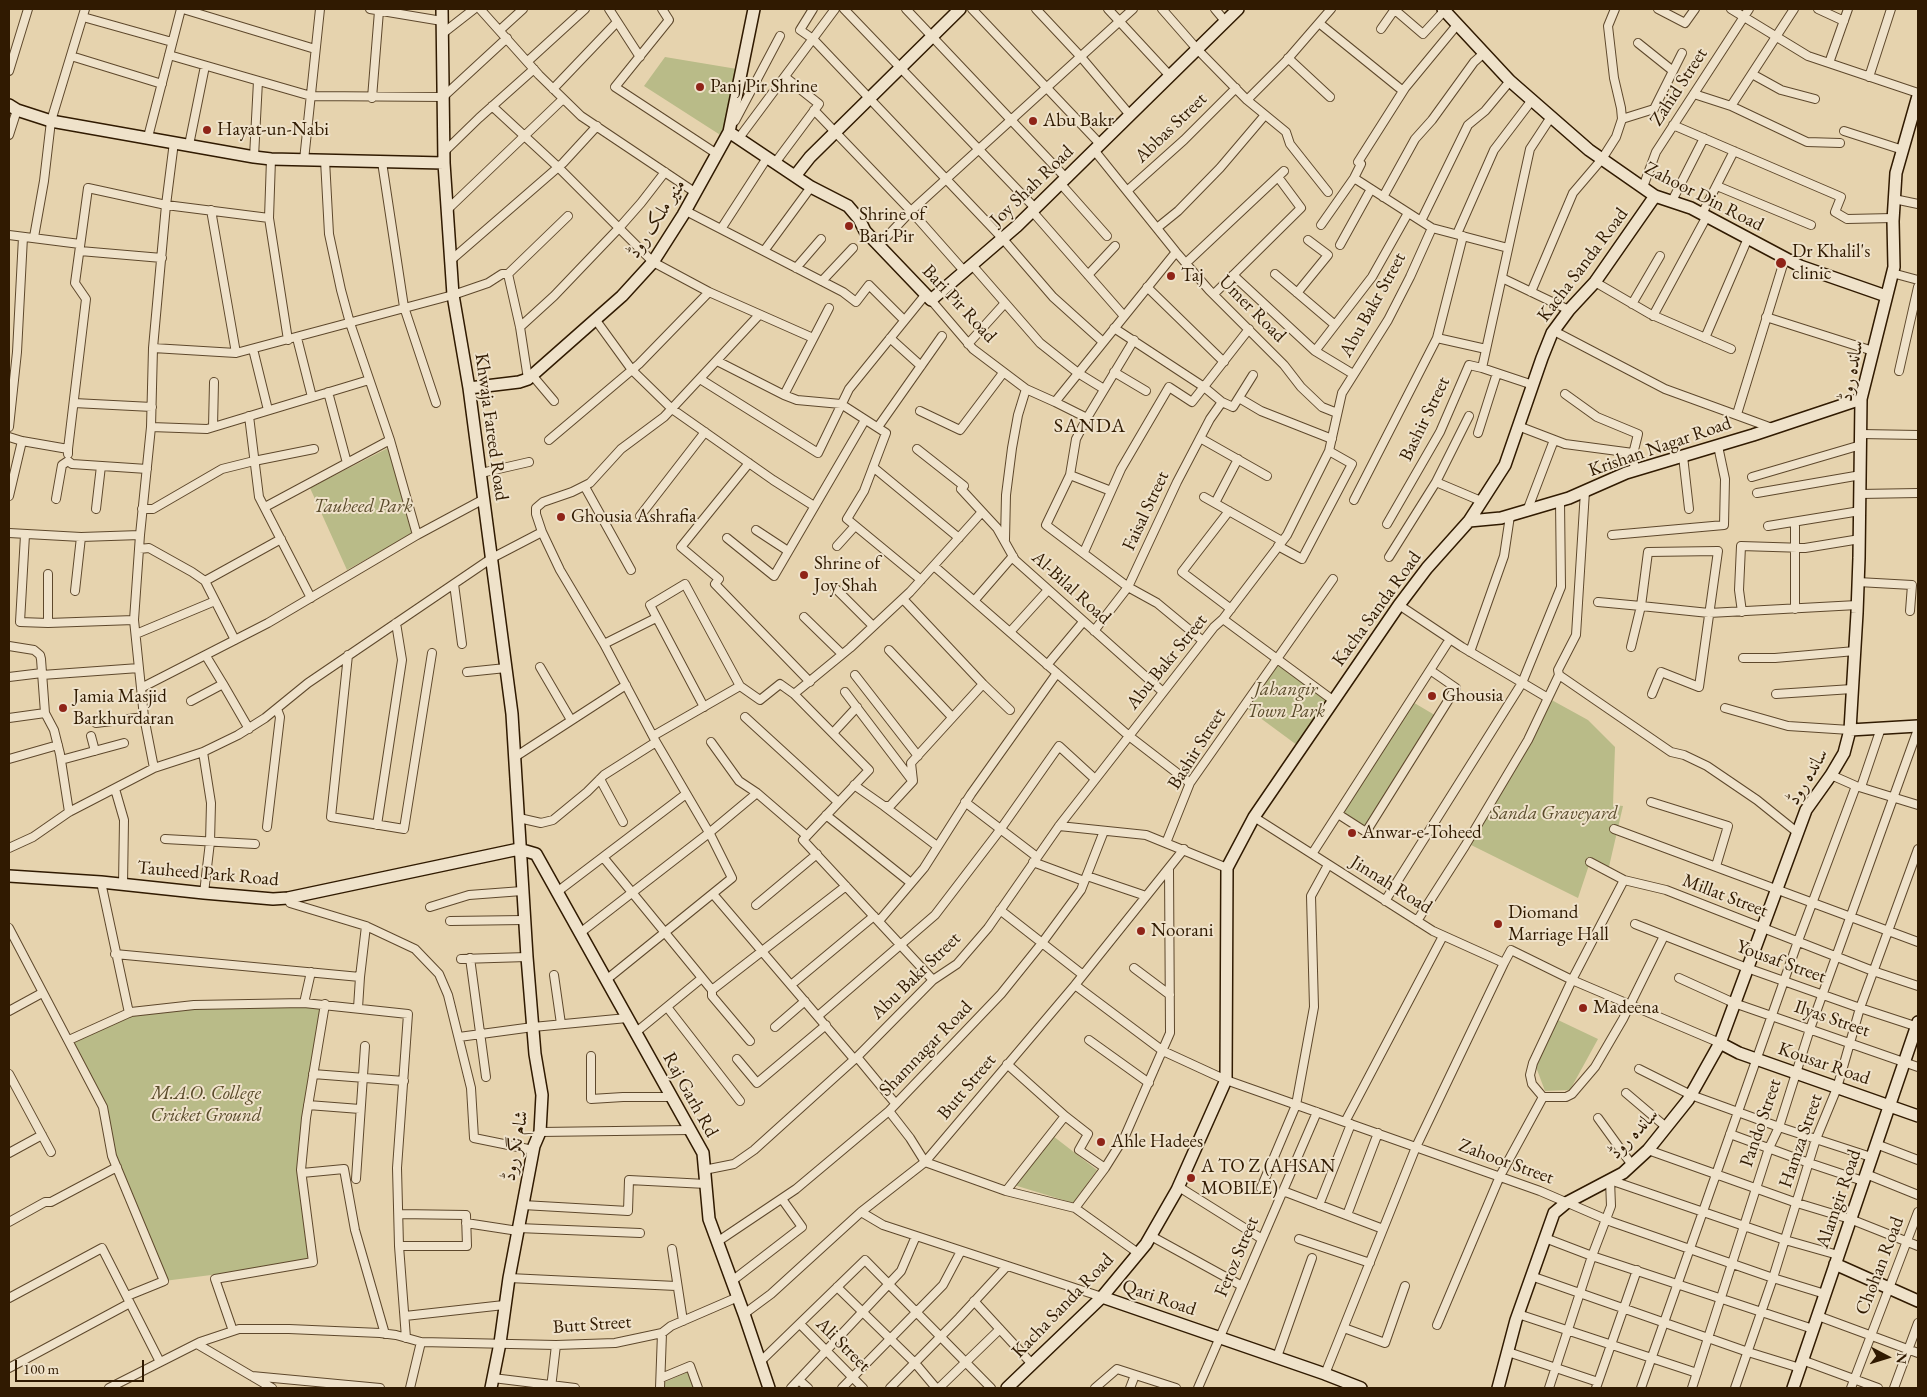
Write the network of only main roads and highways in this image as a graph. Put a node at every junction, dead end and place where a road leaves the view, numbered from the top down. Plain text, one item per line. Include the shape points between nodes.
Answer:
1 (442, 9) edge
2 (754, 9) edge
3 (960, 9) edge
4 (1238, 9) edge
5 (1443, 10) edge
6 (1918, 94) edge
7 (13, 108) edge
8 (1915, 116) edge
9 (734, 135) junction
10 (444, 158) junction
11 (795, 176) junction
12 (1655, 196) junction
13 (1886, 296) junction
14 (929, 297) joint
15 (469, 388) junction
16 (1861, 399) junction
17 (1469, 521) junction
18 (1918, 728) edge
19 (1850, 730) junction
20 (519, 849) junction
21 (9, 876) edge
22 (1918, 1025) edge
23 (1720, 1043) junction
24 (1889, 1105) junction
25 (1918, 1116) edge
26 (1837, 1259) junction
27 (1102, 1297) junction
28 (1918, 1301) edge
29 (492, 1383) edge
30 (769, 1388) edge
31 (1006, 1388) edge
32 (1361, 1388) edge
33 (1498, 1388) edge
34 (1793, 1388) edge

1 - 10 main road, Khwaja Fareed Road
2 - 9 main road, منیر ملک روڈ
3 - 11 main road via 810,157
4 - 14 main road, Joy Shah Road via 1034,210 969,269
5 - 12 main road, Zahoor Din Road via 1510,81 1551,117 1602,159
6 - 8 main road, ساندہ روڈ
7 - 10 main road via 51,121 254,157 382,162
8 - 13 main road, ساندہ روڈ via 1896,174 1894,267
9 - 11 main road, Bari Pir Road
9 - 15 main road, منیر ملک روڈ via 716,154 653,262 622,296 530,377 519,382
10 - 15 main road, Khwaja Fareed Road via 453,295
11 - 14 main road, Bari Pir Road via 848,206 865,231
12 - 13 main road, Zahoor Din Road via 1705,215 1800,266
12 - 17 main road, Kacha Sanda Road via 1595,282 1554,331 1505,465
13 - 16 main road, ساندہ روڈ
15 - 20 main road, Khwaja Fareed Road via 506,668 515,757
16 - 17 main road, Krishan Nagar Road via 1636,470 1560,501 1502,518
16 - 19 main road, ساندہ روڈ via 1860,539
17 - 27 main road, Kacha Sanda Road via 1399,605 1254,817 1227,868 1226,1080 1179,1187 1146,1244
18 - 19 main road
19 - 23 main road, ساندہ روڈ via 1844,753 1806,810
20 - 21 main road, Tauheed Park Road via 273,899
20 - 29 main road, شام نگر روڈ via 542,1095 540,1132 533,1150 522,1206
20 - 30 main road, Raj Garh Rd via 536,854 703,1153 709,1219
22 - 24 main road, Alamgir Road
23 - 24 main road, Kousar Road via 1739,1053
23 - 33 main road, ساندہ روڈ via 1691,1094 1648,1150 1624,1173 1566,1202 1554,1213 1518,1314
24 - 25 main road, Kousar Road
24 - 26 main road, Alamgir Road
26 - 28 main road
26 - 34 main road, Alamgir Road
27 - 31 main road, Kacha Sanda Road
27 - 32 main road, Qari Road

